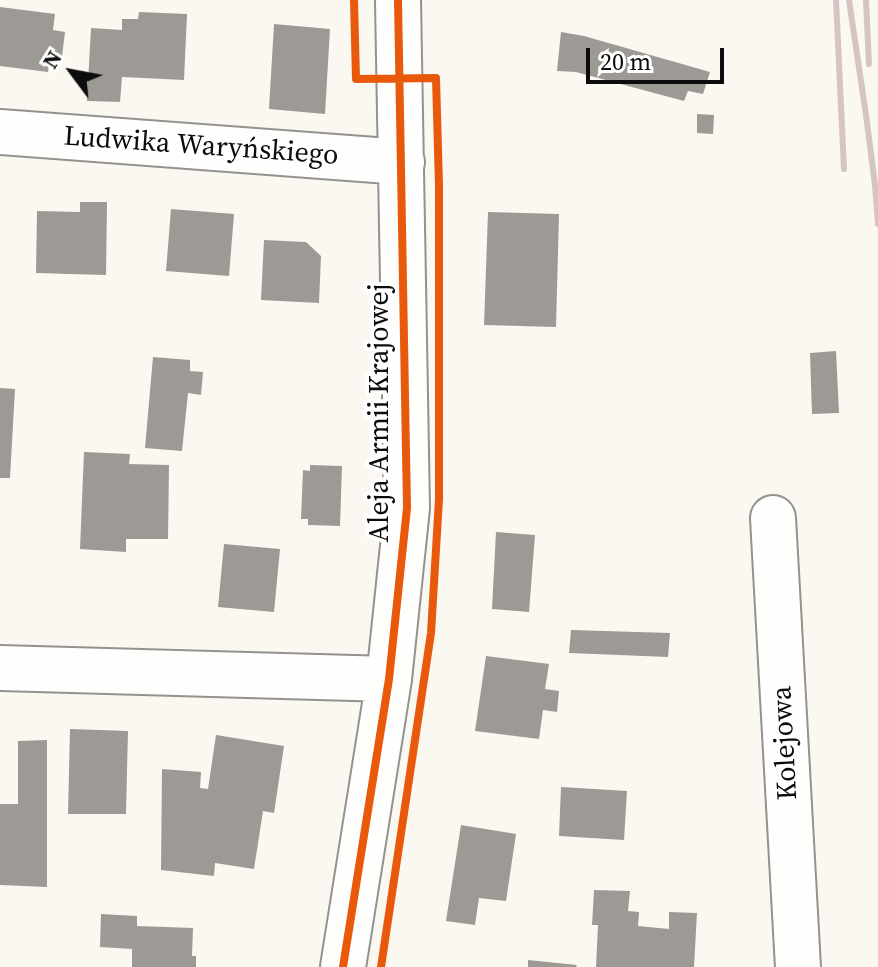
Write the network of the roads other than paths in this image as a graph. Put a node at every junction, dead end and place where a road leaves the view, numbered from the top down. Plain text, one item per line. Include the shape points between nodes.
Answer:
1 (398, 0) edge
2 (0, 132) edge
3 (402, 162) junction
4 (773, 518) dead end
5 (0, 668) edge
6 (389, 679) junction
7 (343, 967) edge
8 (798, 967) edge

1 - 3 street, Aleja Armii Krajowej
2 - 3 street, Ludwika Waryńskiego
3 - 6 street, Aleja Armii Krajowej via 407,508
4 - 8 street, Kolejowa
5 - 6 street
6 - 7 street, Aleja Armii Krajowej

